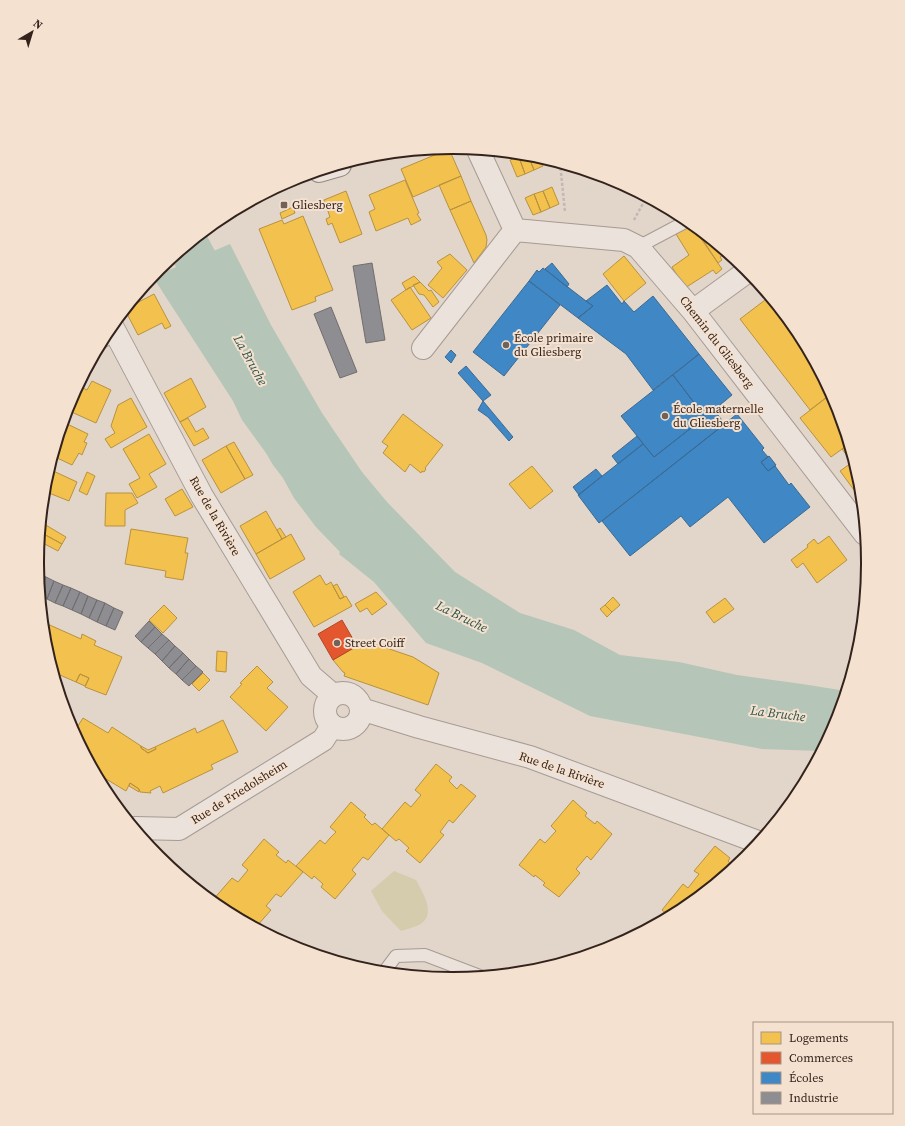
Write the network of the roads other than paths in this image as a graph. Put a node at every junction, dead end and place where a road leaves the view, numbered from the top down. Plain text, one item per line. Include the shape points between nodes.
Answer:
1 (480, 155) edge
2 (681, 224) edge
3 (515, 230) junction
4 (638, 247) junction
5 (742, 275) edge
6 (693, 311) junction
7 (112, 338) edge
8 (423, 348) dead end
9 (859, 527) edge
10 (333, 695) junction
11 (361, 709) junction
12 (332, 726) junction
13 (142, 828) edge
14 (752, 840) edge
15 (388, 966) edge
16 (468, 971) edge

1 - 3 street
2 - 4 lane
3 - 4 street, Chemin du Gliesberg via 624,240
3 - 8 street
4 - 6 street, Chemin du Gliesberg
5 - 6 street
6 - 9 street, Chemin du Gliesberg
7 - 10 street, Rue de la Rivière via 202,496 311,676
10 - 11 street via 351,695 356,698
10 - 12 street via 325,705 324,711 327,722
11 - 12 street via 354,726 343,730
11 - 14 street, Rue de la Rivière via 530,757
12 - 13 street, Rue de Friedolsheim via 323,740 179,829
15 - 16 lane via 396,956 425,955

